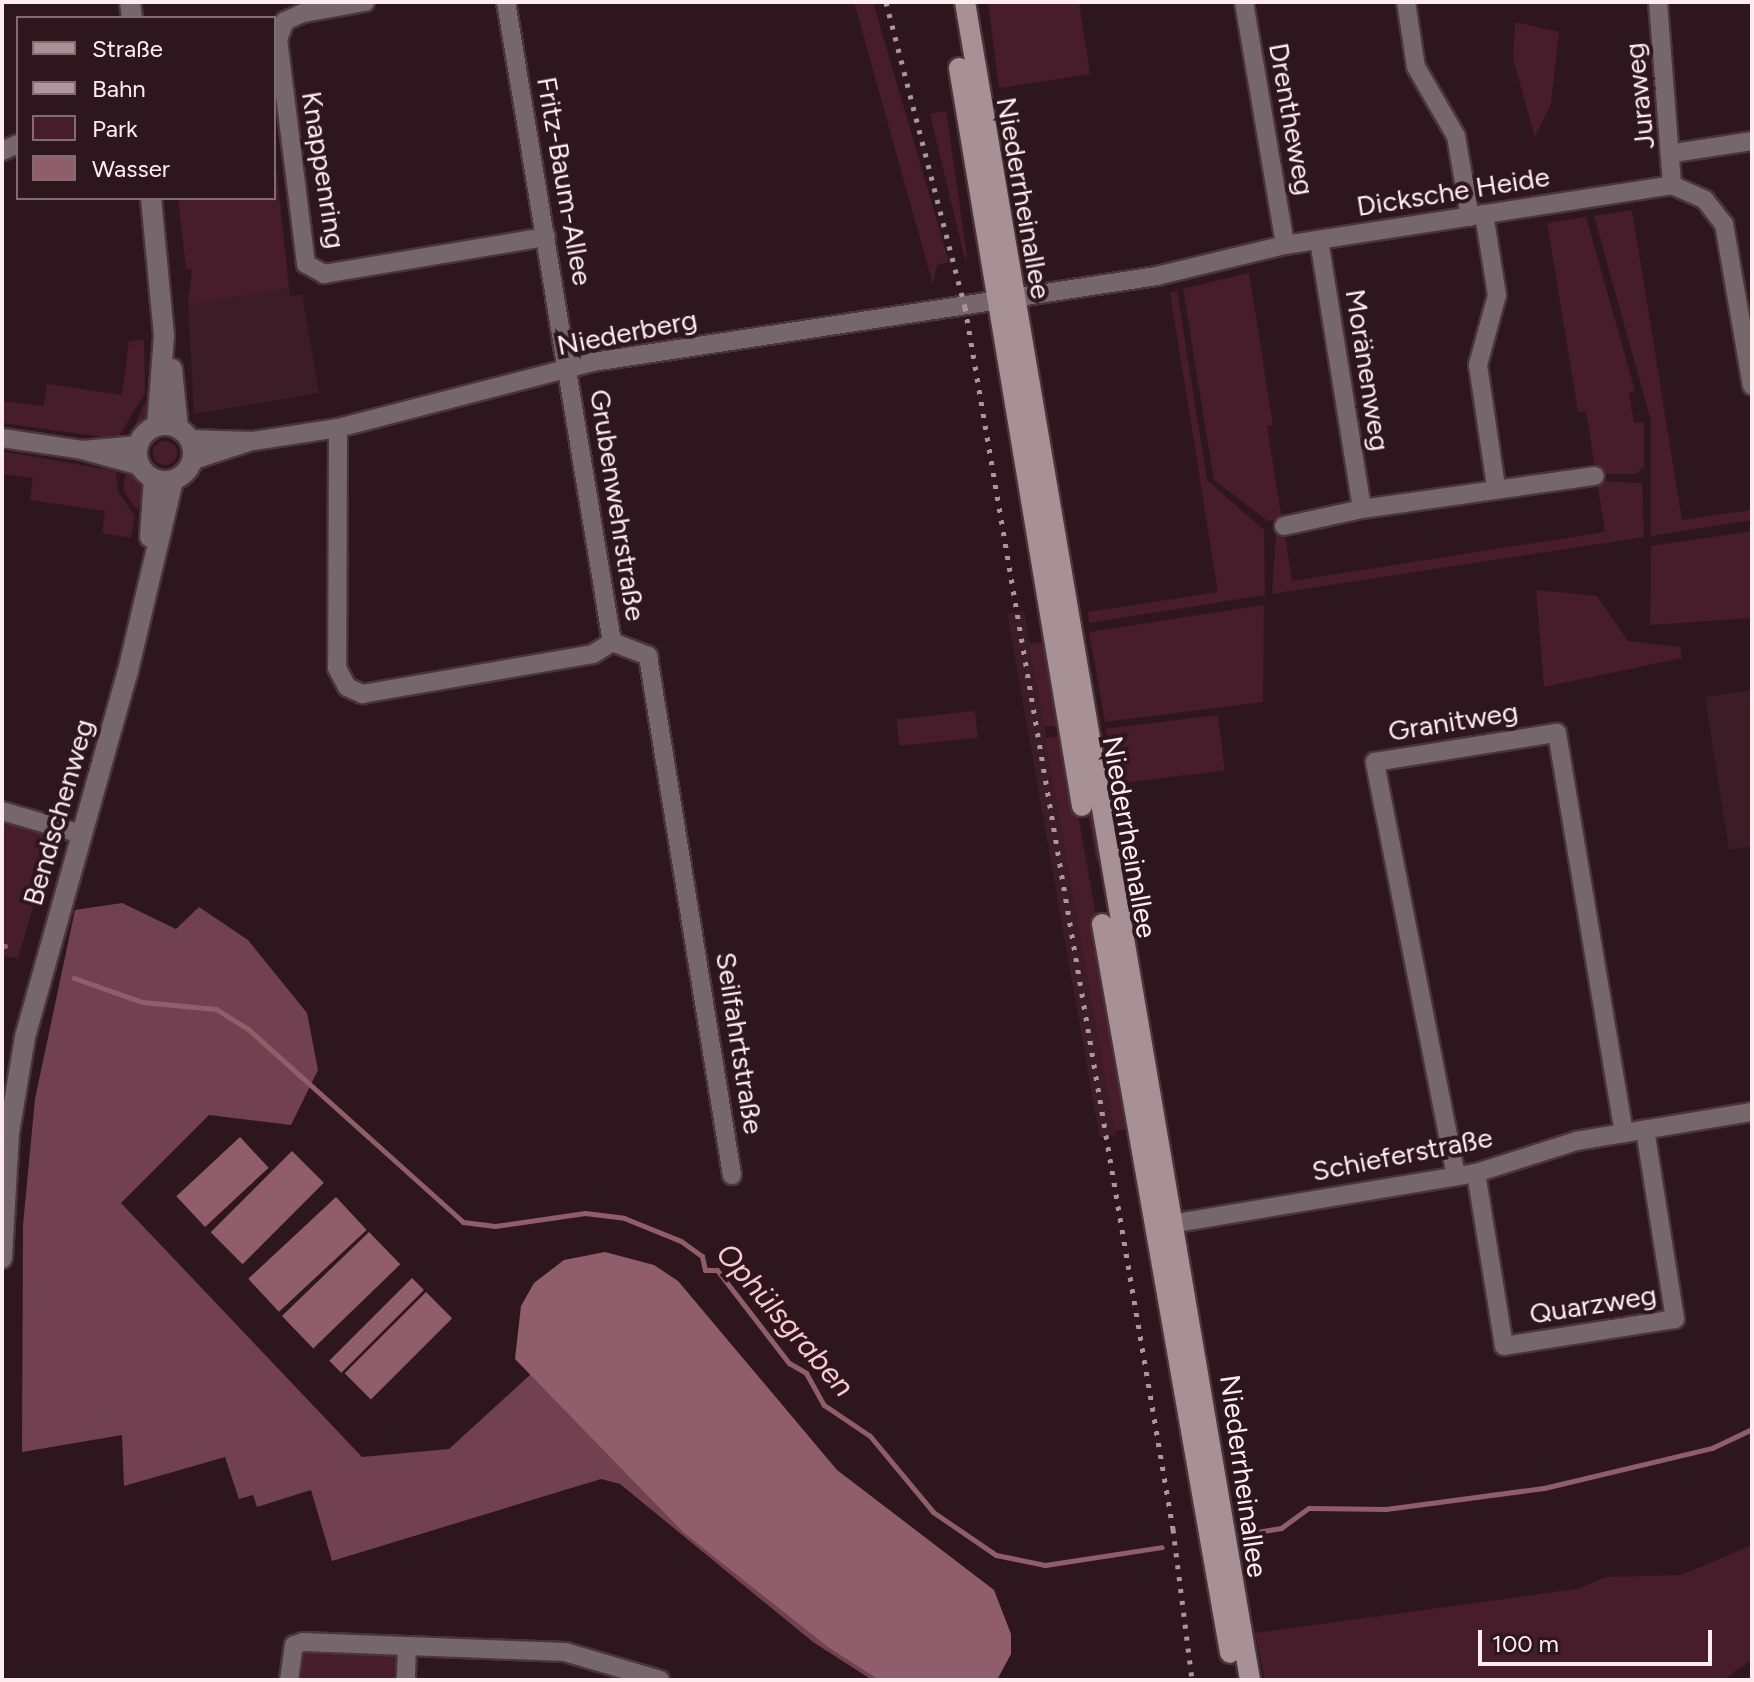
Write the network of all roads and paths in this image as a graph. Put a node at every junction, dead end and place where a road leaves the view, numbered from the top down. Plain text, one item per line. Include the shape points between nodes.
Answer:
1 (365, 2) edge
2 (506, 2) edge
3 (951, 2) edge
4 (965, 2) edge
5 (1244, 2) edge
6 (1406, 2) edge
7 (1658, 2) edge
8 (1752, 141) edge
9 (1674, 153) junction
10 (1672, 185) junction
11 (151, 200) edge
12 (1477, 216) junction
13 (546, 237) junction
14 (1319, 240) junction
15 (1285, 245) junction
16 (1744, 294) edge
17 (1015, 299) junction
18 (994, 302) junction
19 (568, 369) junction
20 (1752, 386) edge
21 (338, 428) junction
22 (175, 431) junction
23 (2, 438) edge
24 (253, 441) junction
25 (138, 445) junction
26 (82, 450) junction
27 (191, 461) junction
28 (156, 475) junction
29 (1595, 476) dead end
30 (1496, 487) junction
31 (1362, 509) junction
32 (1284, 526) dead end
33 (612, 642) junction
34 (2, 811) edge
35 (81, 834) junction
36 (1752, 1112) edge
37 (1645, 1129) junction
38 (1624, 1133) junction
39 (1476, 1173) junction
40 (732, 1175) dead end
41 (1456, 1176) junction
42 (1165, 1225) junction
43 (2, 1258) edge
44 (407, 1646) junction
45 (289, 1680) edge
46 (406, 1680) edge
47 (660, 1680) edge
48 (1238, 1680) edge
49 (1250, 1680) edge

1 - 13 street, Knappenring via 303,13 285,21 278,39 306,264 324,274
2 - 13 street, Fritz-Baum-Allee
3 - 18 main road, Niederrheinallee
4 - 17 main road, Niederrheinallee
5 - 15 street, Drentheweg
6 - 12 street via 1416,67 1456,136
7 - 9 street, Juraweg
8 - 9 street
9 - 10 street, Juraweg
10 - 12 street, Dicksche Heide
10 - 16 street via 1705,200 1724,224
11 - 22 street
12 - 14 street, Dicksche Heide
12 - 30 street via 1497,295 1478,365
13 - 19 street, Fritz-Baum-Allee
14 - 15 street, Dicksche Heide
14 - 31 street, Moränenweg
15 - 17 street, Dicksche Heide
16 - 20 street
17 - 18 street, Niederberg
17 - 42 main road, Niederrheinallee
18 - 19 street, Niederberg
18 - 42 main road, Niederrheinallee
19 - 21 street, Niederberg
19 - 33 street, Grubenwehrstraße
21 - 24 street, Niederberg
21 - 33 street, Grubenwehrstraße via 337,668 347,687 362,694 593,654
22 - 24 street, Niederberg
22 - 25 street
22 - 27 street
23 - 26 street
24 - 27 street, Niederberg
25 - 26 street
25 - 28 street, Bendschenweg
26 - 28 street
27 - 28 street
28 - 35 street, Bendschenweg via 148,573
29 - 30 street
30 - 31 street
31 - 32 street
33 - 40 street, Seilfahrtstraße via 648,656
34 - 35 street
35 - 43 street, Bendschenweg via 25,1037 9,1133
36 - 37 street, Schieferstraße
37 - 38 street, Schieferstraße
37 - 39 street, Quarzweg via 1675,1319 1504,1346
38 - 39 street, Schieferstraße
38 - 41 street, Granitweg via 1557,733 1375,762
39 - 41 street, Schieferstraße
41 - 42 street, Schieferstraße
42 - 48 main road, Niederrheinallee
42 - 49 main road, Niederrheinallee
44 - 45 street via 303,1642 294,1645
44 - 46 street
44 - 47 street via 565,1652

